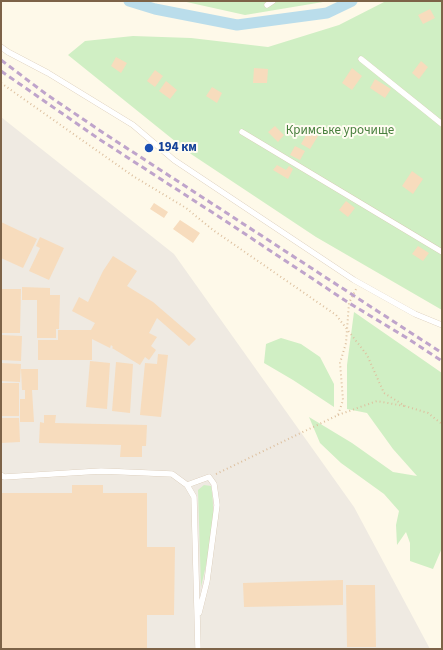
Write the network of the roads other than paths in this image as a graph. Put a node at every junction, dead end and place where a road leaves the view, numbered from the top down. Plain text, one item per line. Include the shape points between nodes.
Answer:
1 (273, 1) edge
2 (267, 5) dead end
3 (1, 47) edge
4 (361, 59) dead end
5 (442, 124) edge
6 (242, 132) dead end
7 (442, 252) edge
8 (442, 325) edge
9 (1, 475) edge
10 (187, 485) junction
11 (197, 621) junction
12 (198, 649) edge

1 - 2 lane
3 - 8 lane via 133,125 174,160 358,283 415,314
4 - 5 lane
6 - 7 lane
9 - 10 lane via 4,477 101,471 172,474
10 - 11 lane via 194,497
10 - 11 lane via 209,477 214,484 217,505 207,581
11 - 12 lane

